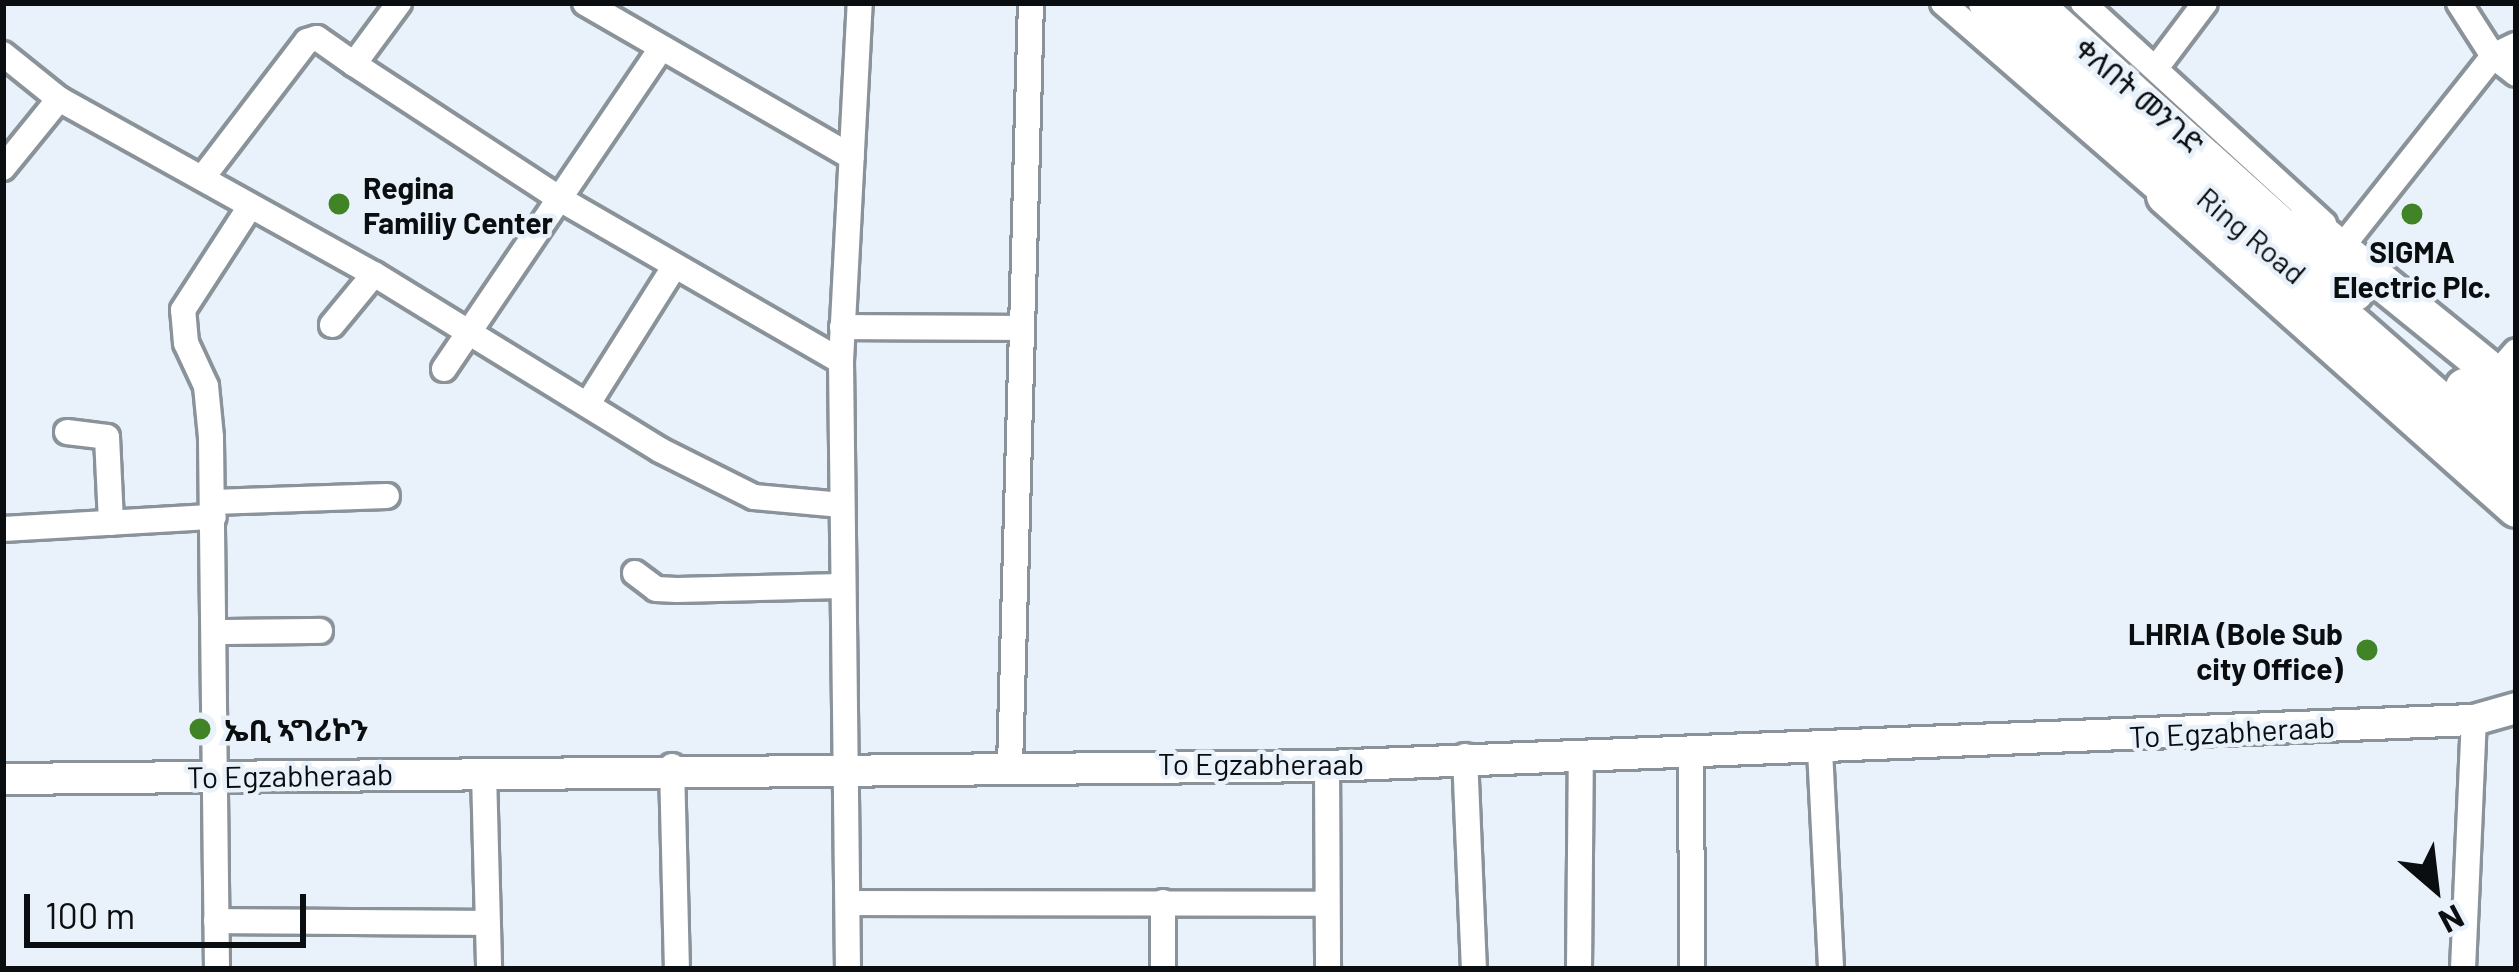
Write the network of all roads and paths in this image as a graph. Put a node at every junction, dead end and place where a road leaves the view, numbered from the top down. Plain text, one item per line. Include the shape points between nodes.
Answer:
1 (399, 3) edge
2 (585, 3) edge
3 (860, 3) edge
4 (1031, 3) edge
5 (1943, 3) edge
6 (1988, 3) edge
7 (2033, 3) edge
8 (2083, 3) edge
9 (2205, 3) edge
10 (2459, 3) edge
11 (2505, 50) edge
12 (659, 51) junction
13 (3, 54) edge
14 (354, 64) junction
15 (2156, 68) junction
16 (2516, 74) edge
17 (59, 99) junction
18 (851, 157) junction
19 (3, 168) edge
20 (203, 178) junction
21 (2165, 196) junction
22 (560, 199) junction
23 (249, 208) junction
24 (674, 267) junction
25 (2345, 271) junction
26 (374, 274) junction
27 (332, 325) dead end
28 (842, 327) junction
29 (1021, 328) junction
30 (475, 334) junction
31 (841, 361) junction
32 (444, 369) dead end
33 (2510, 372) edge
34 (589, 402) junction
35 (67, 432) dead end
36 (2516, 432) edge
37 (2516, 467) edge
38 (387, 496) dead end
39 (842, 505) junction
40 (214, 509) junction
41 (2516, 509) edge
42 (111, 523) junction
43 (3, 529) edge
44 (635, 573) dead end
45 (841, 586) junction
46 (320, 631) dead end
47 (217, 632) junction
48 (2516, 708) edge
49 (2474, 720) junction
50 (1820, 750) junction
51 (1691, 752) junction
52 (1581, 754) junction
53 (1465, 756) junction
54 (842, 765) junction
55 (672, 766) junction
56 (1328, 766) junction
57 (1010, 767) junction
58 (484, 773) junction
59 (215, 775) junction
60 (3, 779) edge
61 (1163, 902) junction
62 (848, 904) junction
63 (1327, 904) junction
64 (216, 921) junction
65 (486, 923) junction
66 (217, 969) edge
67 (489, 969) edge
68 (676, 969) edge
69 (848, 969) edge
70 (1163, 969) edge
71 (1328, 969) edge
72 (1474, 969) edge
73 (1579, 969) edge
74 (1692, 969) edge
75 (1831, 969) edge
76 (2463, 969) edge

1 - 14 street
2 - 12 street
3 - 18 street
4 - 29 street
5 - 21 street
6 - 25 highway, Ring Road
7 - 25 highway, ቀለበት መንገድ
8 - 15 street
9 - 15 street
10 - 11 street
11 - 16 street
11 - 25 street
12 - 18 street
12 - 22 street
13 - 17 street
14 - 20 street via 317,38 308,41
14 - 22 street
15 - 25 street
17 - 19 street
17 - 20 street
18 - 28 street
20 - 23 street
21 - 25 highway
21 - 41 highway
22 - 24 street
22 - 30 street
23 - 26 street
23 - 40 street via 183,310 186,343 206,386
24 - 31 street
24 - 34 street
25 - 33 highway
25 - 36 highway, Ring Road
25 - 37 highway, Ring Road
26 - 27 street
26 - 30 street
28 - 29 street
28 - 31 street
29 - 57 street
30 - 32 street
30 - 34 street
31 - 39 street
34 - 39 street via 734,489
35 - 42 street via 106,437
38 - 40 street
39 - 45 street
40 - 42 street
40 - 47 street
42 - 43 street
44 - 45 street via 656,589
45 - 54 street
46 - 47 street
47 - 59 street
48 - 49 main road, To Egzabheraab
49 - 50 main road, To Egzabheraab
49 - 76 street
50 - 51 main road, To Egzabheraab
50 - 75 street
51 - 52 main road, To Egzabheraab
51 - 74 street
52 - 53 main road, To Egzabheraab
52 - 73 street
53 - 56 main road, To Egzabheraab
53 - 72 street
54 - 55 main road, To Egzabheraab
54 - 57 main road, To Egzabheraab
54 - 62 street
55 - 58 main road, To Egzabheraab
55 - 68 street
56 - 57 main road, To Egzabheraab
56 - 63 street
58 - 59 main road, To Egzabheraab
58 - 65 street
59 - 60 main road, To Egzabheraab
59 - 64 street
61 - 62 street
61 - 63 street
61 - 70 street
62 - 69 street
63 - 71 street
64 - 65 street
64 - 66 street
65 - 67 street

